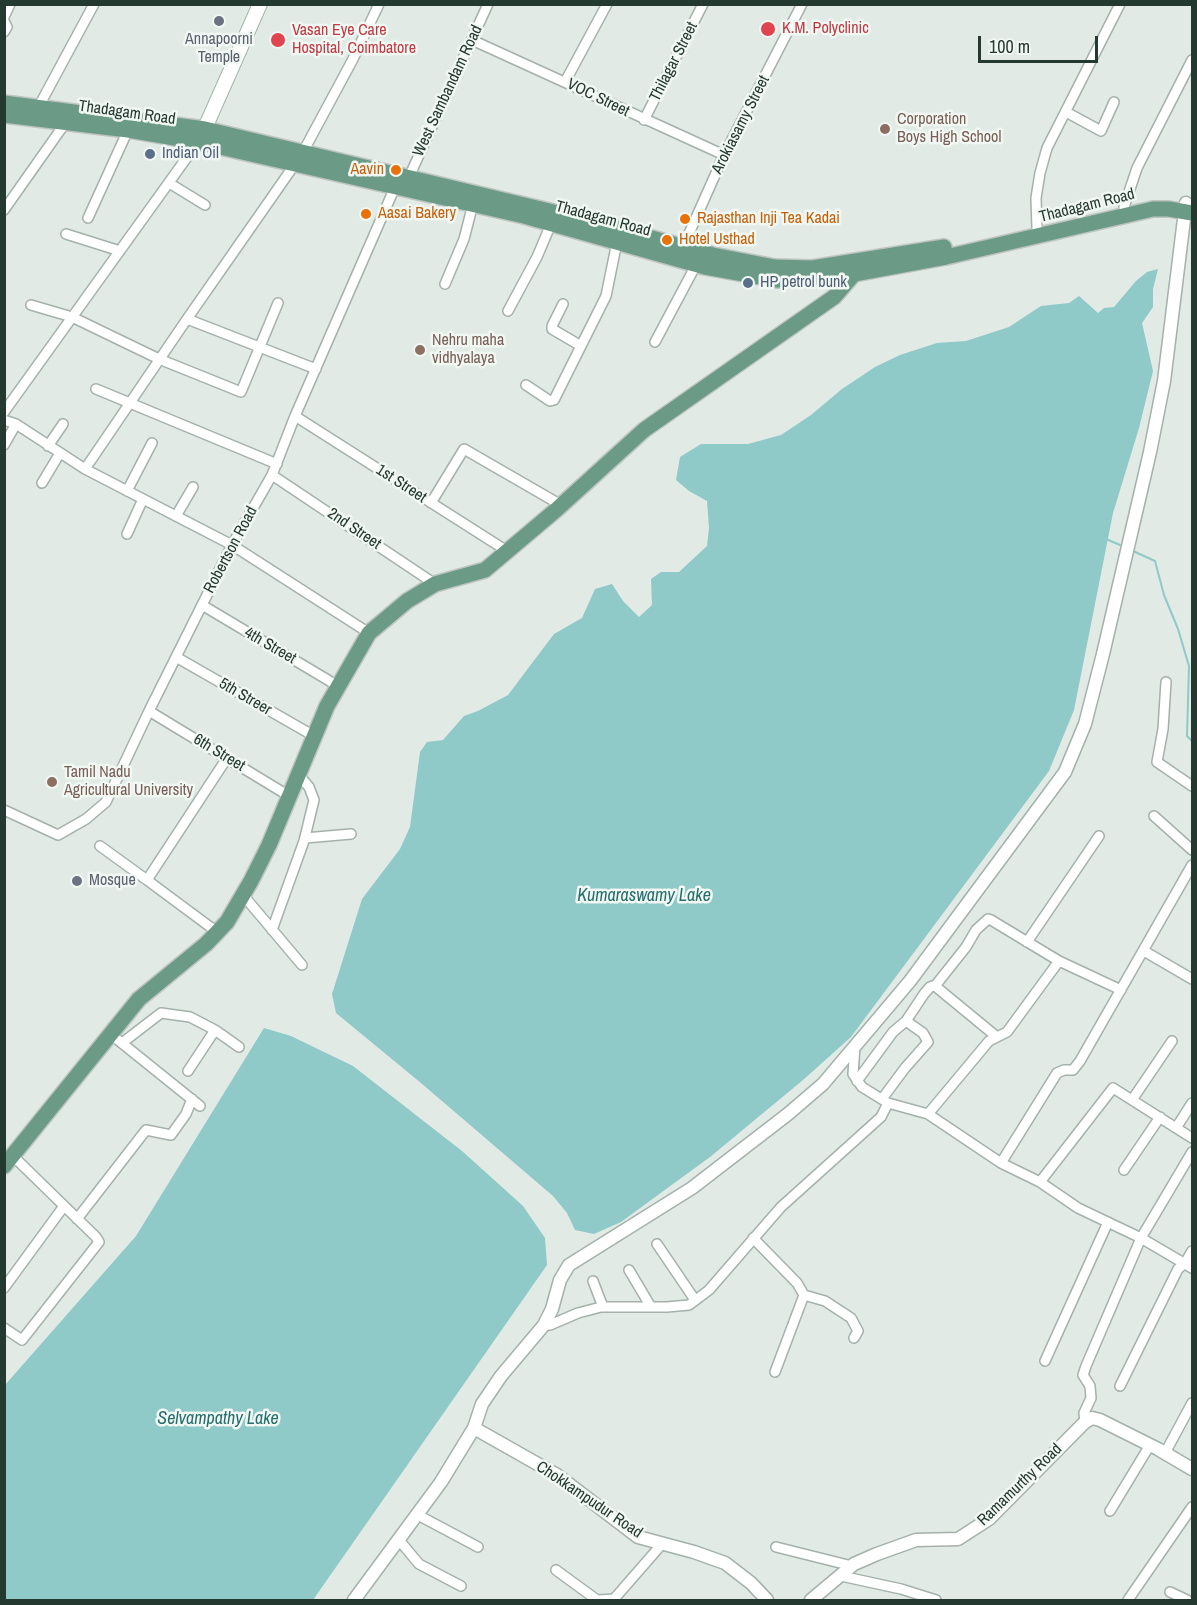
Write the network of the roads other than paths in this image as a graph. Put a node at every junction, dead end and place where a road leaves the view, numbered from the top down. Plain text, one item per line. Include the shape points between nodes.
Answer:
1 (10, 4) edge
2 (94, 4) edge
3 (260, 4) edge
4 (379, 4) edge
5 (488, 4) edge
6 (607, 4) edge
7 (703, 4) edge
8 (802, 4) edge
9 (1120, 4) edge
10 (4, 19) edge
11 (4, 32) edge
12 (472, 40) junction
13 (1192, 60) edge
14 (565, 82) junction
15 (1114, 102) dead end
16 (4, 103) edge
17 (39, 106) junction
18 (1066, 112) junction
19 (4, 115) edge
20 (644, 120) junction
21 (66, 122) junction
22 (128, 130) junction
23 (202, 136) junction
24 (724, 155) junction
25 (299, 158) junction
26 (409, 177) junction
27 (169, 183) junction
28 (395, 187) junction
29 (473, 204) junction
30 (205, 205) dead end
31 (1124, 207) junction
32 (1189, 208) edge
33 (4, 210) edge
34 (88, 218) dead end
35 (551, 224) junction
36 (1037, 228) junction
37 (66, 234) dead end
38 (617, 242) junction
39 (683, 247) junction
40 (120, 251) junction
41 (696, 265) junction
42 (853, 268) junction
43 (445, 284) dead end
44 (278, 303) dead end
45 (563, 304) dead end
46 (31, 305) dead end
47 (508, 311) dead end
48 (72, 317) junction
49 (187, 319) junction
50 (656, 342) dead end
51 (581, 346) junction
52 (260, 348) junction
53 (159, 359) junction
54 (316, 369) junction
55 (526, 385) dead end
56 (96, 389) dead end
57 (128, 404) junction
58 (4, 412) edge
59 (295, 416) junction
60 (4, 420) edge
61 (16, 424) junction
62 (63, 424) dead end
63 (152, 443) dead end
64 (4, 445) edge
65 (48, 446) junction
66 (60, 453) junction
67 (277, 464) junction
68 (85, 469) junction
69 (272, 475) junction
70 (42, 483) dead end
71 (192, 487) dead end
72 (127, 491) junction
73 (143, 499) junction
74 (431, 503) junction
75 (561, 505) junction
76 (176, 516) junction
77 (127, 534) dead end
78 (232, 545) junction
79 (507, 551) junction
80 (435, 584) junction
81 (202, 605) junction
82 (369, 633) junction
83 (176, 657) junction
84 (1166, 682) dead end
85 (338, 686) junction
86 (149, 711) junction
87 (314, 736) junction
88 (227, 758) junction
89 (298, 774) junction
90 (1192, 786) edge
91 (289, 796) junction
92 (4, 810) edge
93 (1154, 816) dead end
94 (351, 834) dead end
95 (1099, 836) dead end
96 (305, 838) junction
97 (100, 846) dead end
98 (1192, 850) edge
99 (1192, 865) edge
100 (147, 880) junction
101 (243, 895) junction
102 (272, 930) junction
103 (217, 932) junction
104 (1027, 942) junction
105 (1144, 951) junction
106 (1059, 961) junction
107 (302, 965) dead end
108 (1192, 979) edge
109 (936, 985) junction
110 (1121, 990) junction
111 (906, 1021) junction
112 (214, 1030) junction
113 (998, 1037) junction
114 (117, 1039) junction
115 (1172, 1041) dead end
116 (855, 1046) junction
117 (239, 1047) dead end
118 (188, 1071) dead end
119 (857, 1081) junction
120 (1132, 1100) junction
121 (885, 1101) junction
122 (1192, 1103) edge
123 (927, 1114) junction
124 (1160, 1117) junction
125 (1176, 1128) junction
126 (1192, 1138) edge
127 (1192, 1152) edge
128 (9, 1161) edge
129 (1001, 1163) junction
130 (1124, 1170) dead end
131 (1040, 1182) junction
132 (64, 1206) junction
133 (77, 1219) junction
134 (1108, 1221) junction
135 (753, 1238) junction
136 (1142, 1238) junction
137 (657, 1244) dead end
138 (1192, 1251) edge
139 (1189, 1265) edge
140 (629, 1270) dead end
141 (593, 1281) dead end
142 (4, 1288) edge
143 (804, 1295) junction
144 (695, 1300) junction
145 (603, 1307) junction
146 (651, 1307) junction
147 (544, 1325) junction
148 (4, 1328) edge
149 (854, 1338) dead end
150 (1045, 1361) dead end
151 (775, 1372) dead end
152 (1120, 1386) dead end
153 (1192, 1403) edge
154 (1189, 1420) edge
155 (1084, 1422) junction
156 (474, 1428) junction
157 (1150, 1445) junction
158 (1165, 1453) junction
159 (1192, 1468) edge
160 (1192, 1507) edge
161 (1110, 1511) dead end
162 (416, 1514) junction
163 (399, 1540) junction
164 (662, 1544) junction
165 (478, 1547) dead end
166 (776, 1547) dead end
167 (852, 1566) junction
168 (556, 1570) dead end
169 (841, 1576) junction
170 (461, 1586) dead end
171 (1170, 1592) dead end
172 (354, 1600) edge
173 (597, 1600) edge
174 (767, 1600) edge
175 (811, 1600) edge
176 (936, 1600) edge
177 (1128, 1600) edge
178 (1187, 1600) edge

1 - 10 street
2 - 17 street
3 - 23 main road
4 - 25 street
5 - 12 street, West Sambandam Road
6 - 14 street
7 - 20 street, Thilagar Street
8 - 24 street, Arokiasamy Street
9 - 18 street
10 - 11 street
12 - 14 street, VOC Street
12 - 26 street, West Sambandam Road
13 - 31 street via 1137,168
14 - 20 street, VOC Street
15 - 18 street via 1101,131
16 - 17 main road, Thadagam Road
17 - 23 main road, Thadagam Road
18 - 36 street via 1047,148 1040,173 1035,198
19 - 21 main road, Thadagam Road
20 - 24 street, VOC Street
21 - 22 main road, Thadagam Road
21 - 33 street
22 - 23 main road, Thadagam Road
22 - 34 street
23 - 25 main road, Thadagam Road
23 - 27 street
24 - 39 street, Arokiasamy Street
25 - 26 main road, Thadagam Road
25 - 28 main road, Thadagam Road
25 - 49 street
26 - 28 street
26 - 39 main road, Thadagam Road
27 - 30 street
27 - 40 street
28 - 29 main road, Thadagam Road
28 - 54 street, Robertson Road
29 - 35 main road, Thadagam Road
29 - 43 street via 464,239
31 - 32 main road, Thadagam Road via 1159,201
31 - 36 main road, Thadagam Road
32 - 42 main road, Thadagam Road via 1153,209 1026,240
32 - 116 street via 1150,452 1103,654 1084,724 1065,772 924,963
35 - 38 main road, Thadagam Road
35 - 47 street
36 - 42 main road, Thadagam Road
37 - 40 street
38 - 41 main road, Thadagam Road
38 - 51 street via 606,296
39 - 42 main road, Thadagam Road via 775,267
40 - 48 street
41 - 42 main road, Thadagam Road via 777,280
41 - 50 street
42 - 75 main road via 834,297 644,430
44 - 52 street
45 - 51 street via 552,329
46 - 48 street
48 - 53 street
48 - 58 street
49 - 52 street
49 - 53 street
51 - 55 street via 552,401
52 - 53 street via 241,392
52 - 54 street
53 - 57 street
54 - 59 street, Robertson Road
56 - 57 street
57 - 67 street
57 - 68 street
59 - 67 street, Robertson Road
59 - 74 street, 1st Street
60 - 61 street
61 - 64 street
61 - 65 street
62 - 65 street
63 - 72 street
65 - 66 street
66 - 68 street
66 - 70 street
67 - 69 street, Robertson Road
68 - 72 street
69 - 78 street, Robertson Road
69 - 80 street, 2nd Street
71 - 76 street
72 - 73 street
73 - 76 street
73 - 77 street
74 - 75 street via 464,449
74 - 79 street, 1st Street
75 - 79 main road
76 - 78 street
78 - 81 street, Robertson Road
78 - 82 street
79 - 80 main road via 485,570
80 - 82 main road via 407,600
81 - 83 street, Robertson Road
81 - 85 street, 4th Street
82 - 85 main road
83 - 86 street, Robertson Road
83 - 87 street, 5th Streer
84 - 90 street via 1157,762
85 - 87 main road
86 - 88 street, 6th Street
86 - 92 street, Robertson Road via 106,802 86,819 58,835
87 - 89 main road
88 - 91 street, 6th Street
88 - 100 street
89 - 91 main road
89 - 96 street via 314,800
91 - 101 main road
93 - 98 street
94 - 96 street
95 - 104 street
96 - 102 street
97 - 100 street
99 - 105 street
100 - 103 street
101 - 102 street
101 - 103 main road
102 - 107 street
103 - 114 main road via 139,999
104 - 106 street
104 - 109 street via 988,919
105 - 108 street
105 - 110 street
106 - 110 street
106 - 113 street via 1007,1032
109 - 111 street via 924,994
109 - 113 street
110 - 129 street via 1080,1061 1073,1070 1057,1073
111 - 119 street via 893,1032
111 - 121 street via 923,1033 928,1042 905,1068
112 - 114 street via 190,1017 160,1013
112 - 117 street
112 - 118 street
113 - 123 street via 989,1041
114 - 128 main road
114 - 133 street via 196,1102 171,1135 146,1130
115 - 120 street
116 - 119 street via 853,1074
116 - 147 street via 823,1084 692,1188 569,1265
119 - 121 street
120 - 124 street
120 - 131 street via 1113,1088
121 - 123 street
121 - 135 street via 881,1117 781,1207
122 - 125 street
123 - 129 street
124 - 125 street
124 - 130 street
125 - 126 street
127 - 136 street
128 - 132 street
129 - 131 street
131 - 134 street via 1078,1208
132 - 133 street
132 - 142 street
133 - 148 street via 99,1242 22,1340
134 - 136 street
134 - 150 street
135 - 143 street
135 - 144 street via 709,1290
136 - 139 street
136 - 155 street via 1083,1375 1091,1398
137 - 144 street
138 - 139 street
139 - 152 street via 1178,1269
140 - 146 street
141 - 145 street
143 - 149 street via 825,1301 851,1318 858,1331
143 - 151 street
144 - 146 street via 689,1305
145 - 146 street
145 - 147 street
147 - 156 street via 491,1390
153 - 154 street
154 - 158 street
155 - 157 street via 1100,1420
155 - 167 street, Ramamurthy Road via 989,1519 958,1539 916,1540
156 - 162 street
156 - 164 street, Chokkampudur Road via 557,1475 638,1537
157 - 158 street
157 - 161 street
158 - 159 street
160 - 177 street
162 - 163 street
162 - 165 street
163 - 170 street via 419,1564
163 - 172 street
164 - 173 street via 614,1599
164 - 174 street, Chokkampudur Road via 724,1563 751,1582
166 - 167 street
167 - 169 street, Ramamurthy Road
168 - 173 street
169 - 175 street, Ramamurthy Road
169 - 176 street
171 - 178 street

